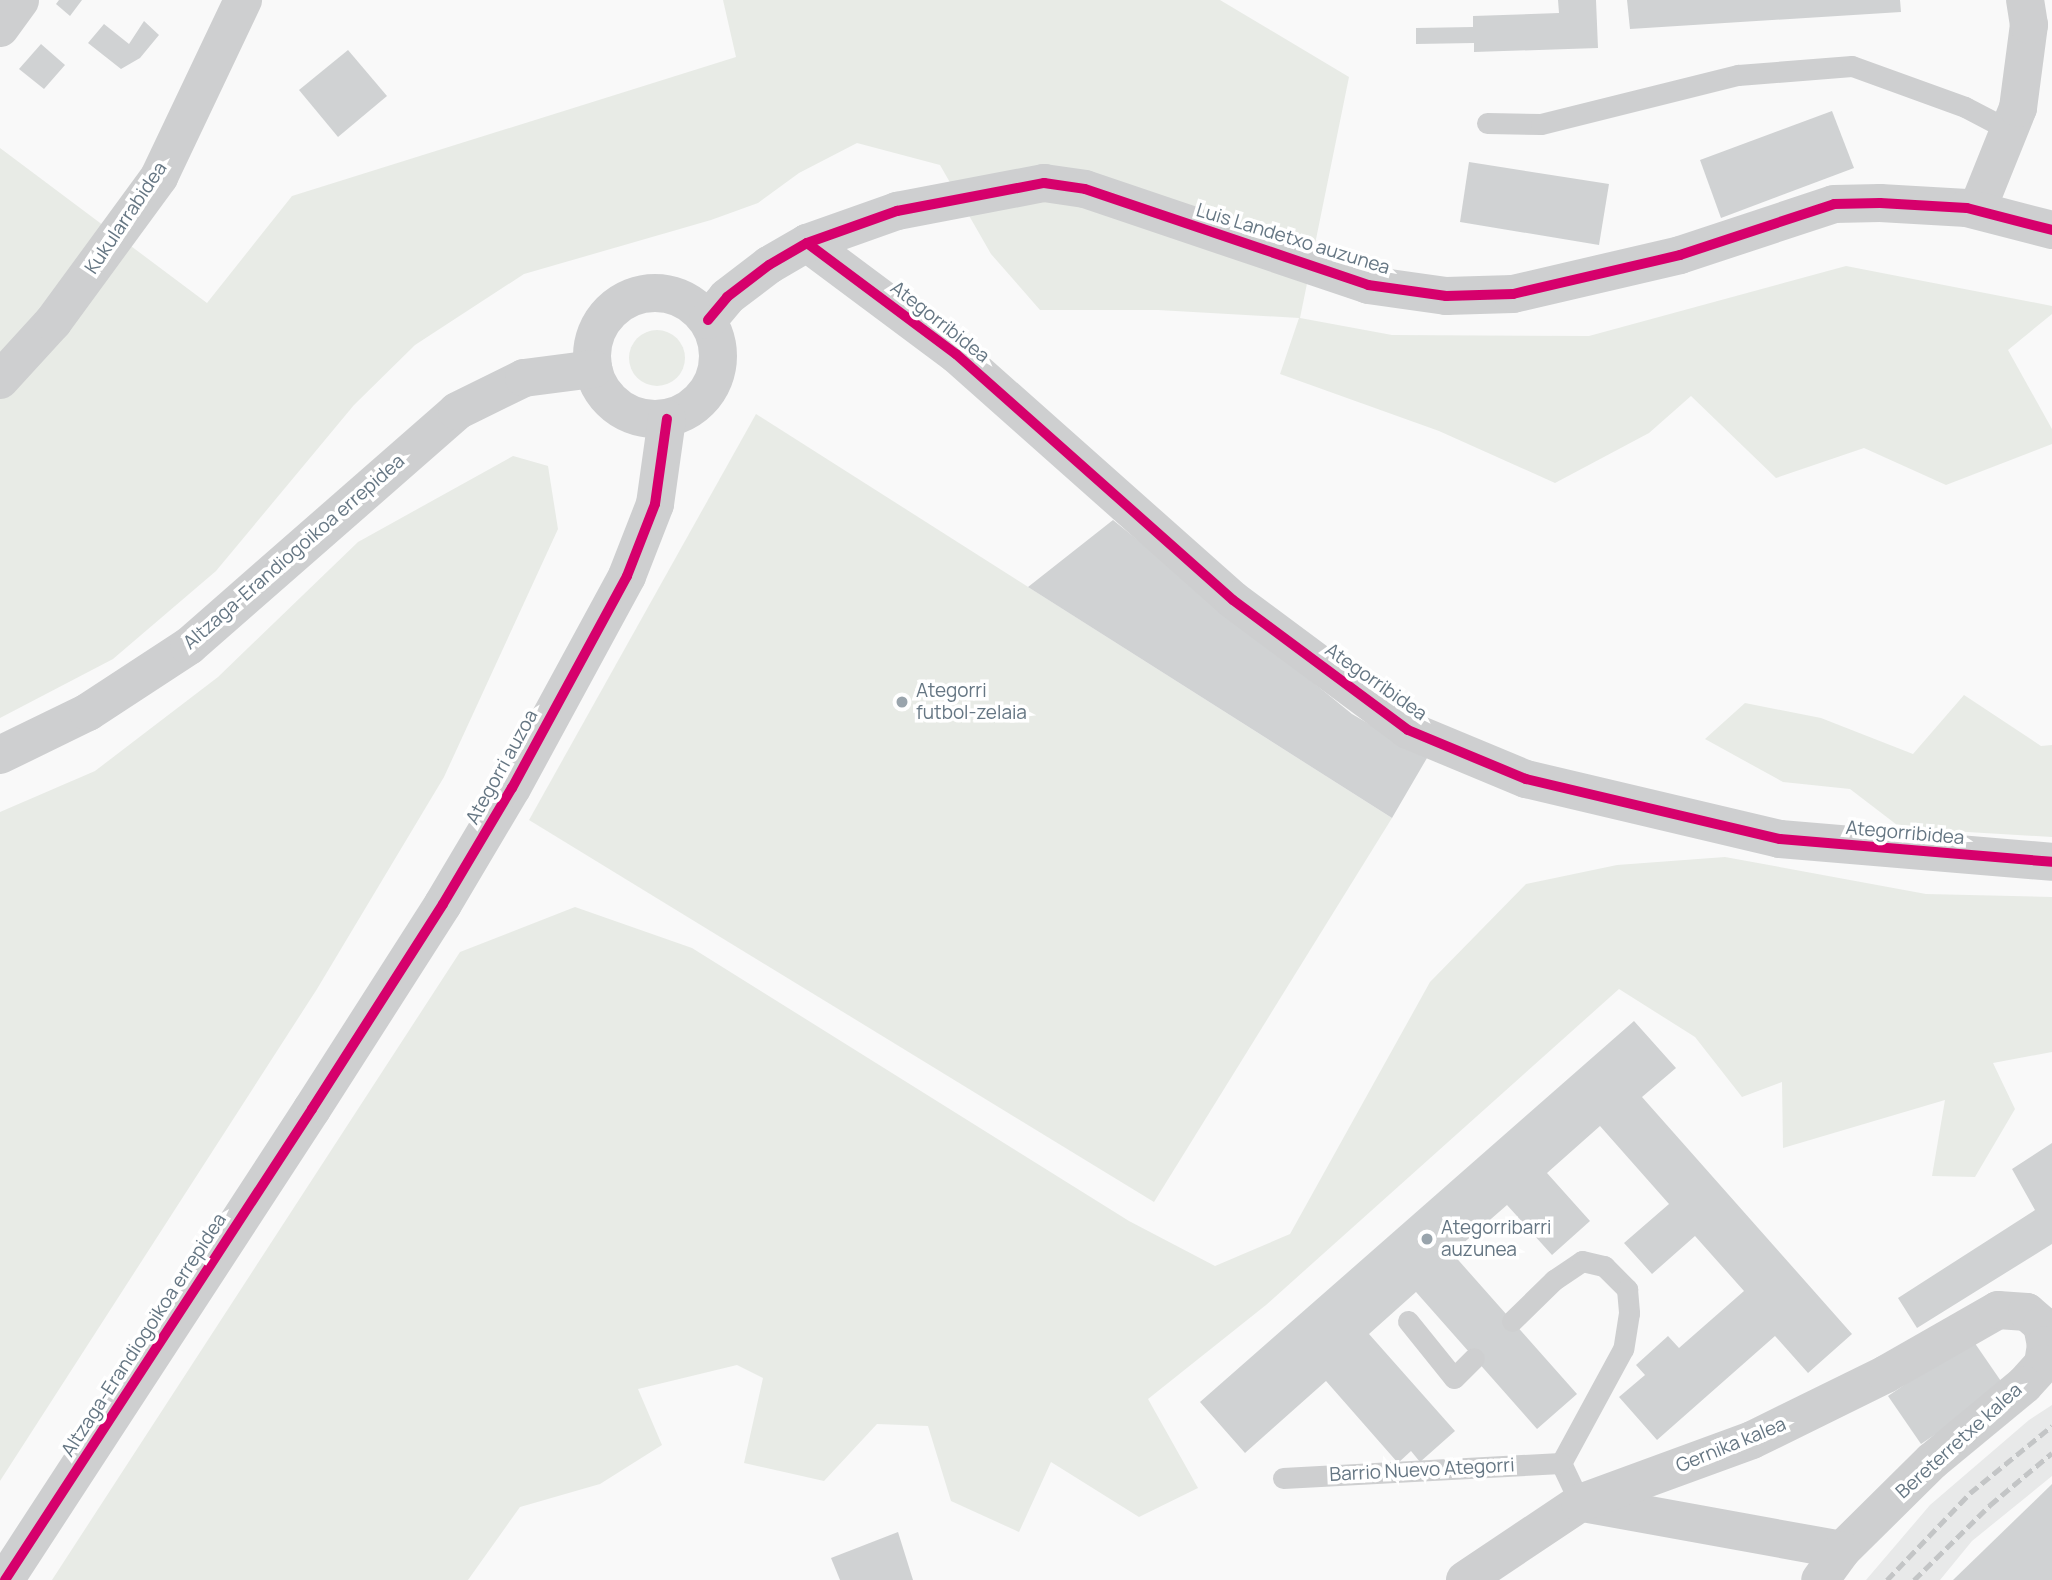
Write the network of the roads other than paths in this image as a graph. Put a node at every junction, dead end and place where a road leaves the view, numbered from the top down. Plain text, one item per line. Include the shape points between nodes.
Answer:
1 (20, 0) edge
2 (243, 0) edge
3 (2025, 0) edge
4 (0, 28) edge
5 (1487, 122) dead end
6 (2009, 130) junction
7 (1977, 211) junction
8 (2052, 230) edge
9 (807, 243) junction
10 (708, 320) junction
11 (593, 369) junction
12 (0, 380) edge
13 (667, 419) junction
14 (0, 755) edge
15 (2052, 863) edge
16 (312, 1109) joint
17 (1998, 1310) joint
18 (1408, 1321) dead end
19 (1512, 1321) dead end
20 (1474, 1358) dead end
21 (1561, 1463) junction
22 (1283, 1478) dead end
23 (1580, 1503) junction
24 (1842, 1550) junction
25 (5, 1580) edge
26 (1465, 1580) edge
27 (1820, 1580) edge

1 - 4 street
2 - 12 street, Kukularrabidea via 159,177 53,322
3 - 6 street via 2027,55 2018,108
5 - 6 lane via 1542,124 1738,75 1853,66 1965,107
6 - 7 street
7 - 8 street, Luis Landetxo auzunea
7 - 9 street, Luis Landetxo auzunea via 1880,202 1834,204 1680,255 1513,295 1446,296 1368,285 1085,189 1044,183 897,211
9 - 10 street, Luis Landetxo auzunea via 727,297
9 - 15 street, Ategorribidea via 957,354 1233,600 1408,730 1527,779 1780,839
10 - 11 street via 693,304 673,295 651,292 630,297 611,309 598,327 591,348
10 - 13 street via 717,340 715,381 687,412
11 - 13 street via 599,388 628,414
11 - 14 street, Altzaga-Erandiogoikoa errepidea via 524,378 457,411 189,646 88,712
13 - 16 street, Ategorri auzoa via 655,504 627,576 498,811
16 - 25 street, Altzaga-Erandiogoikoa errepidea
17 - 23 street, Gernika kalea via 1886,1374 1752,1440
17 - 24 street, Bereterretxe kalea via 2027,1312 2042,1325 2043,1364 1932,1461
18 - 20 lane via 1454,1378
19 - 21 lane via 1554,1280 1582,1261 1604,1266 1627,1289 1629,1313 1623,1349
21 - 22 lane, Barrio Nuevo Ategorri
21 - 23 lane
23 - 24 street
23 - 26 street, Gernika kalea
24 - 27 street, Bereterretxe kalea

